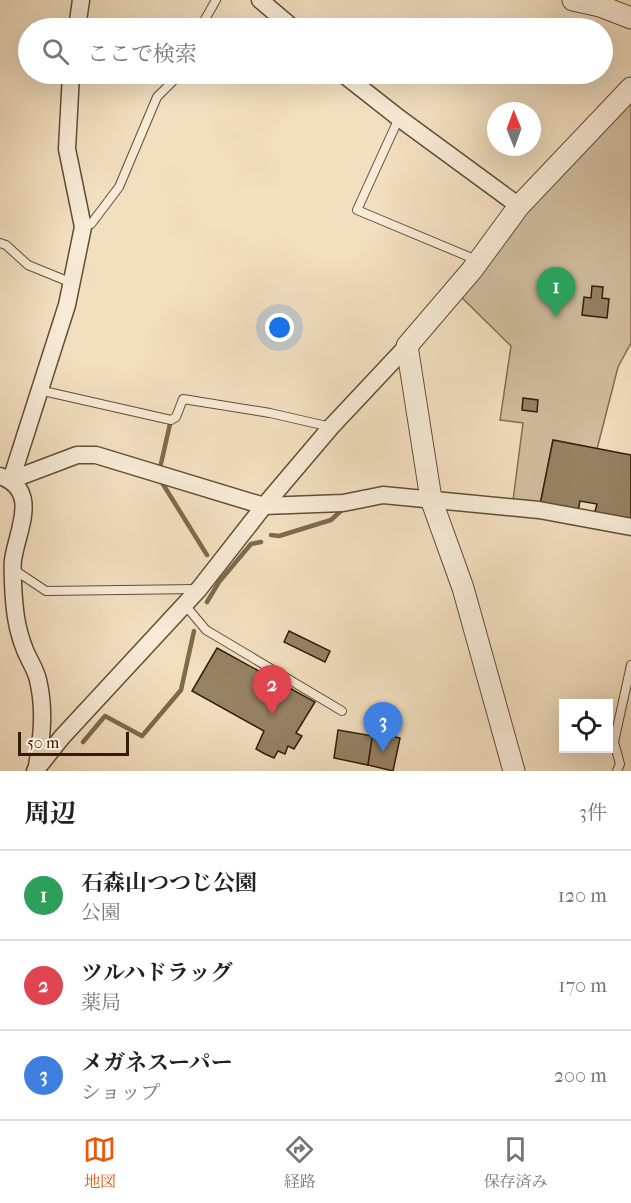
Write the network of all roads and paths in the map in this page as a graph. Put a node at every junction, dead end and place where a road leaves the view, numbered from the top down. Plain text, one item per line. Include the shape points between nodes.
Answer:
1 (81, 0) edge
2 (216, 0) edge
3 (260, 0) edge
4 (573, 0) edge
5 (78, 18) edge
6 (206, 18) edge
7 (281, 18) edge
8 (631, 18) edge
9 (70, 84) edge
10 (170, 84) edge
11 (356, 84) edge
12 (631, 88) edge
13 (399, 118) junction
14 (519, 206) junction
15 (83, 227) junction
16 (0, 243) edge
17 (479, 261) junction
18 (72, 283) junction
19 (407, 346) junction
20 (39, 390) junction
21 (330, 427) junction
22 (6, 478) edge
23 (431, 499) junction
24 (264, 506) junction
25 (631, 527) edge
26 (8, 563) edge
27 (200, 589) junction
28 (184, 605) junction
29 (631, 666) edge
30 (342, 711) dead end
31 (36, 769) edge
32 (514, 771) edge
33 (617, 771) edge

1 - 5 street
2 - 6 lane
3 - 7 street
4 - 8 street
9 - 15 street via 67,149
10 - 15 lane via 158,97 119,187 91,224
11 - 13 street
12 - 14 street
13 - 14 street
13 - 17 lane via 357,210
14 - 17 street
15 - 18 street
16 - 18 lane via 28,265
17 - 19 street
18 - 20 street
19 - 21 street
19 - 23 street
20 - 21 lane via 171,420 183,399
20 - 22 street
21 - 24 street
22 - 24 street via 77,454 96,455
22 - 26 street via 22,496 24,511
23 - 24 street via 383,495 343,503
23 - 25 street via 539,510
23 - 32 street via 463,588
24 - 27 street
26 - 27 lane via 46,591
26 - 31 street via 14,614 38,678 43,714
27 - 28 street
28 - 30 lane via 206,630
28 - 31 street
29 - 33 lane via 614,742 620,764

